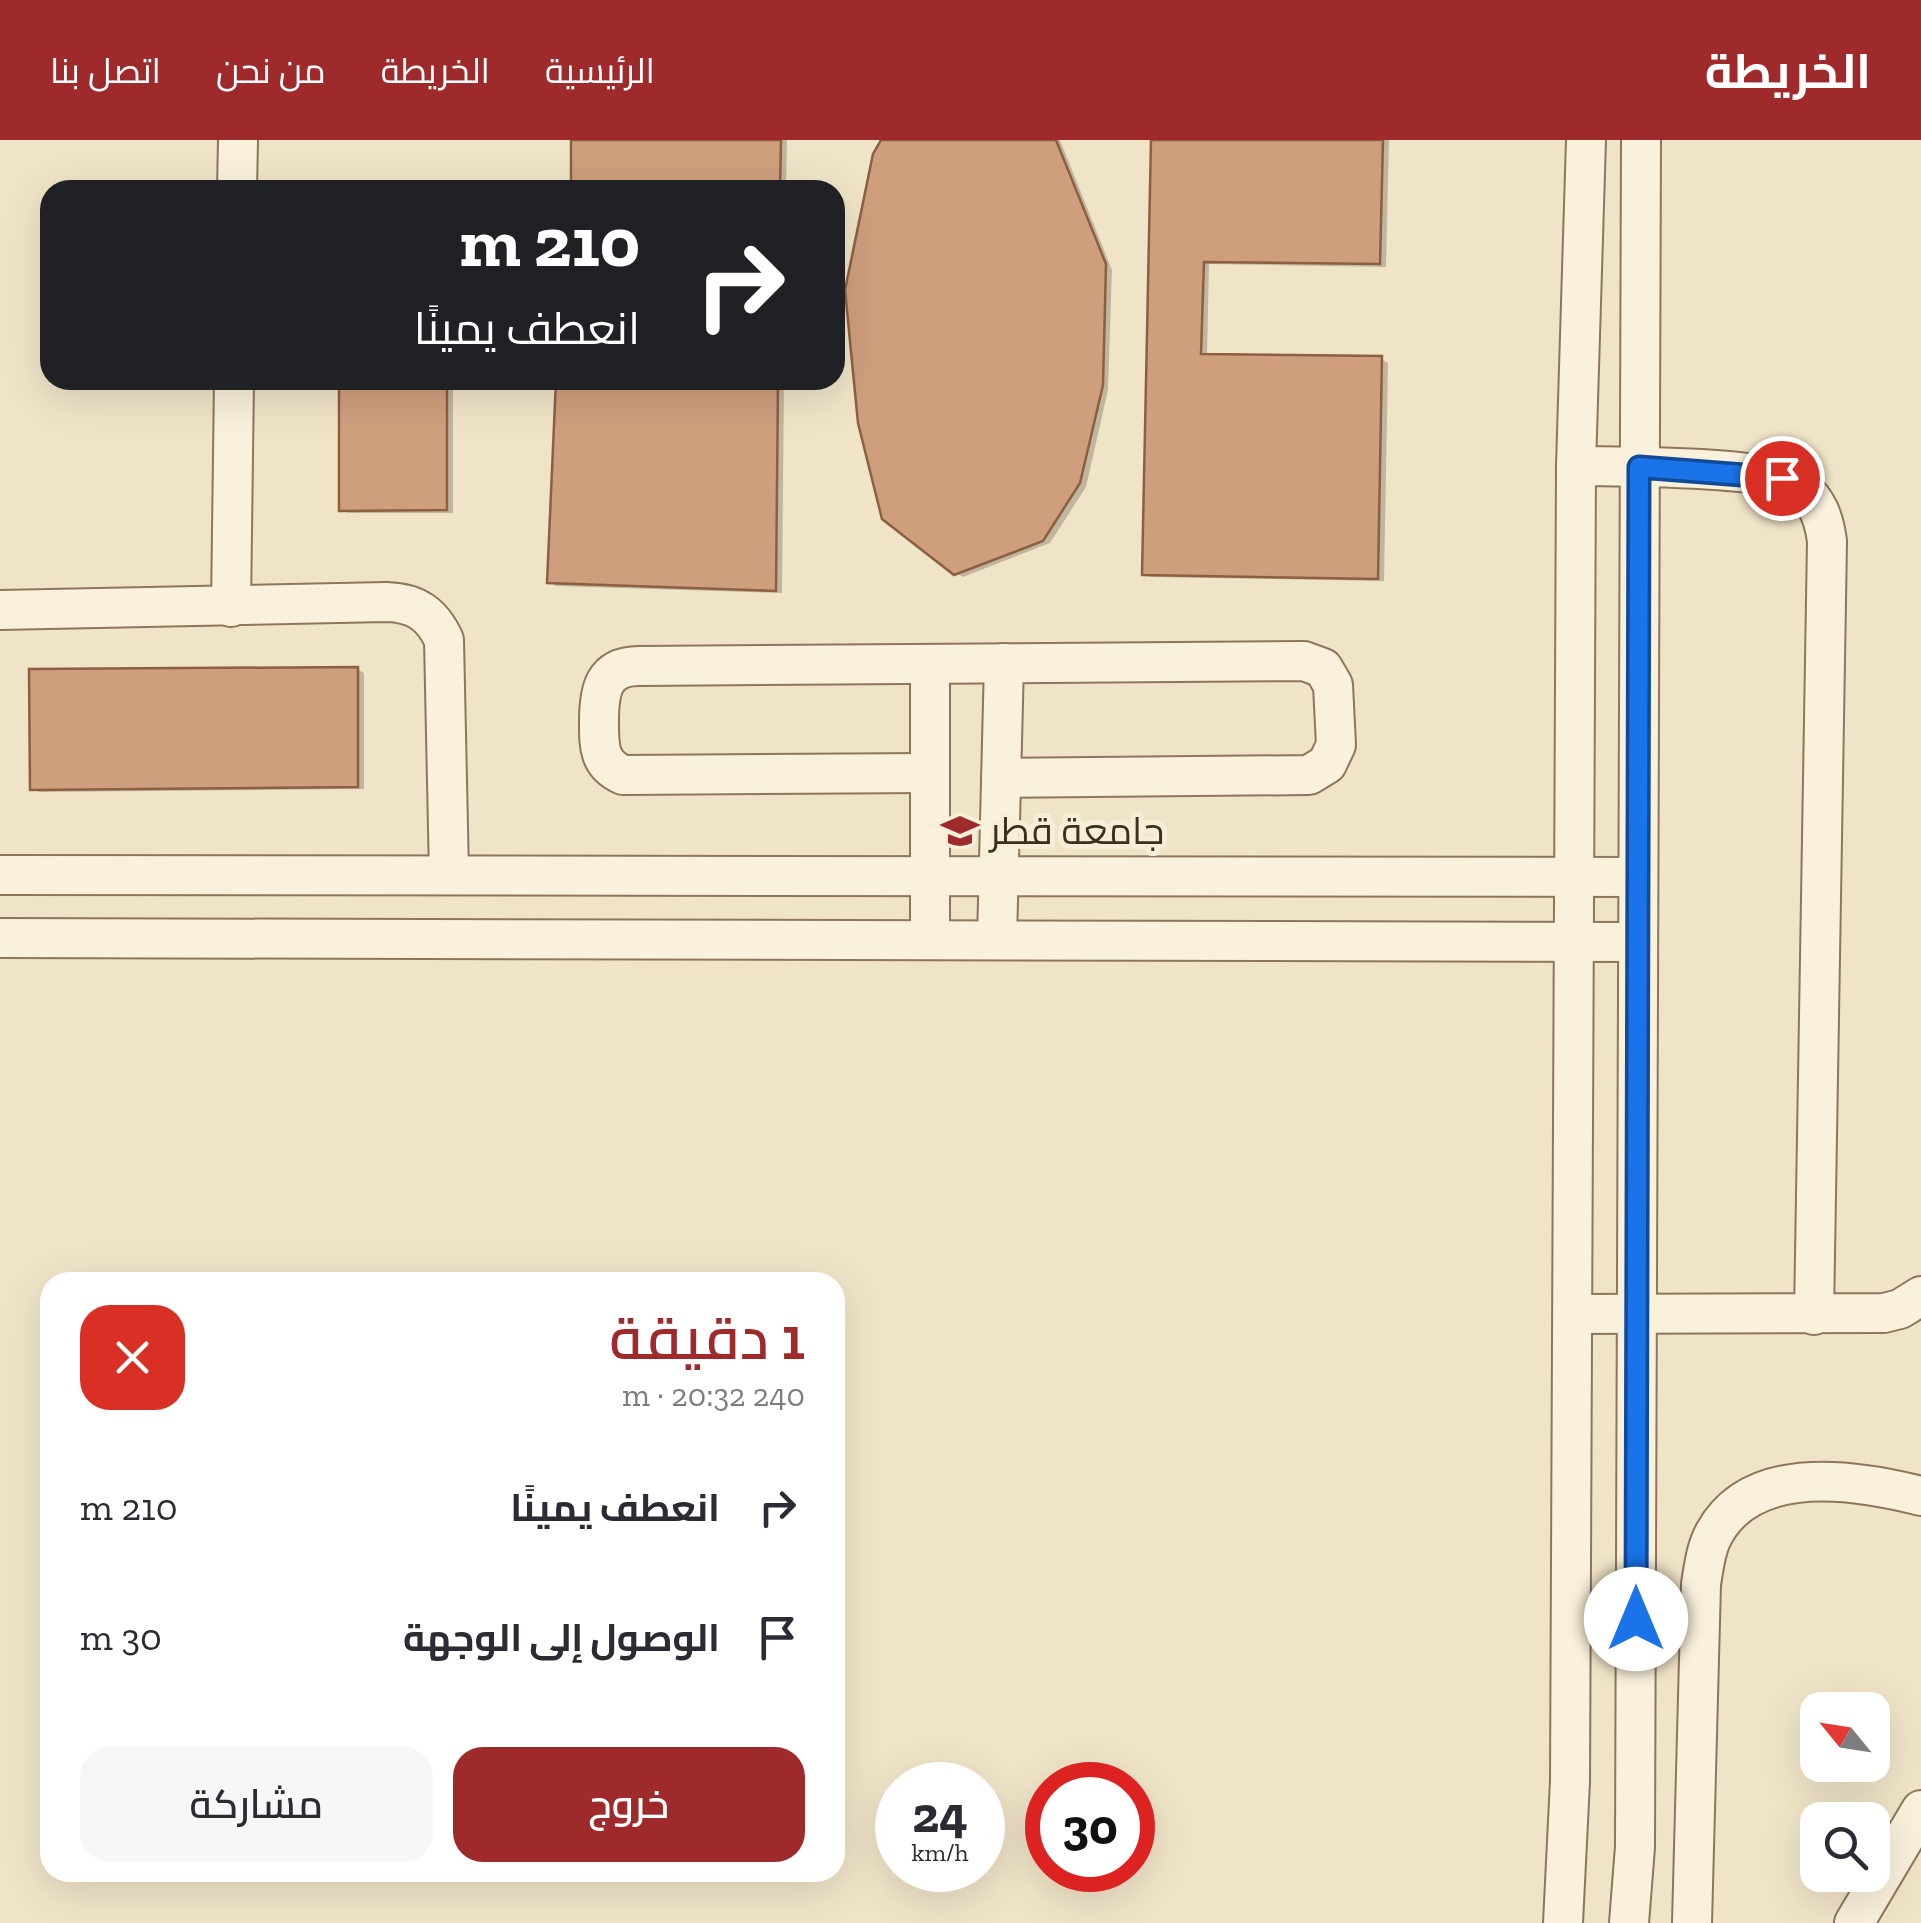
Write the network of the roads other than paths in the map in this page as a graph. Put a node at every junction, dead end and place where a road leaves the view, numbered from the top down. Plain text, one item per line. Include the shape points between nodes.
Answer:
1 (238, 140) edge
2 (1586, 140) edge
3 (1641, 140) edge
4 (237, 180) edge
5 (234, 390) edge
6 (1576, 466) junction
7 (1639, 467) junction
8 (231, 607) junction
9 (0, 610) edge
10 (1004, 663) junction
11 (930, 664) junction
12 (930, 773) junction
13 (1001, 778) junction
14 (0, 874) edge
15 (322, 875) junction
16 (448, 875) junction
17 (930, 876) junction
18 (999, 876) junction
19 (1575, 877) junction
20 (1638, 877) junction
21 (324, 938) junction
22 (930, 940) junction
23 (998, 940) junction
24 (1575, 942) junction
25 (1638, 942) junction
26 (3, 946) edge
27 (1921, 1296) edge
28 (1573, 1314) junction
29 (1636, 1315) junction
30 (1814, 1315) junction
31 (1921, 1496) edge
32 (1921, 1810) edge
33 (1563, 1923) edge
34 (1629, 1923) edge
35 (1692, 1923) edge
36 (1854, 1923) edge

1 - 4 street
2 - 6 street
3 - 7 street
5 - 8 street
6 - 7 street
6 - 19 street
7 - 20 street
7 - 30 street via 1782,478 1810,496 1825,524
8 - 9 street
8 - 16 street via 402,602 428,614 444,640
10 - 11 street
10 - 13 street
10 - 13 street via 1314,662 1333,685 1336,746 1327,764 1309,775
11 - 12 street
11 - 12 street via 628,666 609,676 599,696 601,756 622,775
12 - 17 street
13 - 18 street
14 - 15 street
15 - 16 street
15 - 21 street
16 - 17 street
17 - 18 street
17 - 22 street
18 - 19 street
18 - 23 street
19 - 20 street
19 - 24 street
20 - 25 street
21 - 22 street
21 - 26 street
22 - 23 street
23 - 24 street
24 - 25 street
24 - 28 street
25 - 29 street
27 - 30 street via 1884,1313
28 - 29 street
28 - 33 street
29 - 30 street
29 - 34 street via 1636,1827
31 - 35 street via 1821,1482 1783,1486 1751,1494 1714,1533 1701,1584
32 - 36 street

